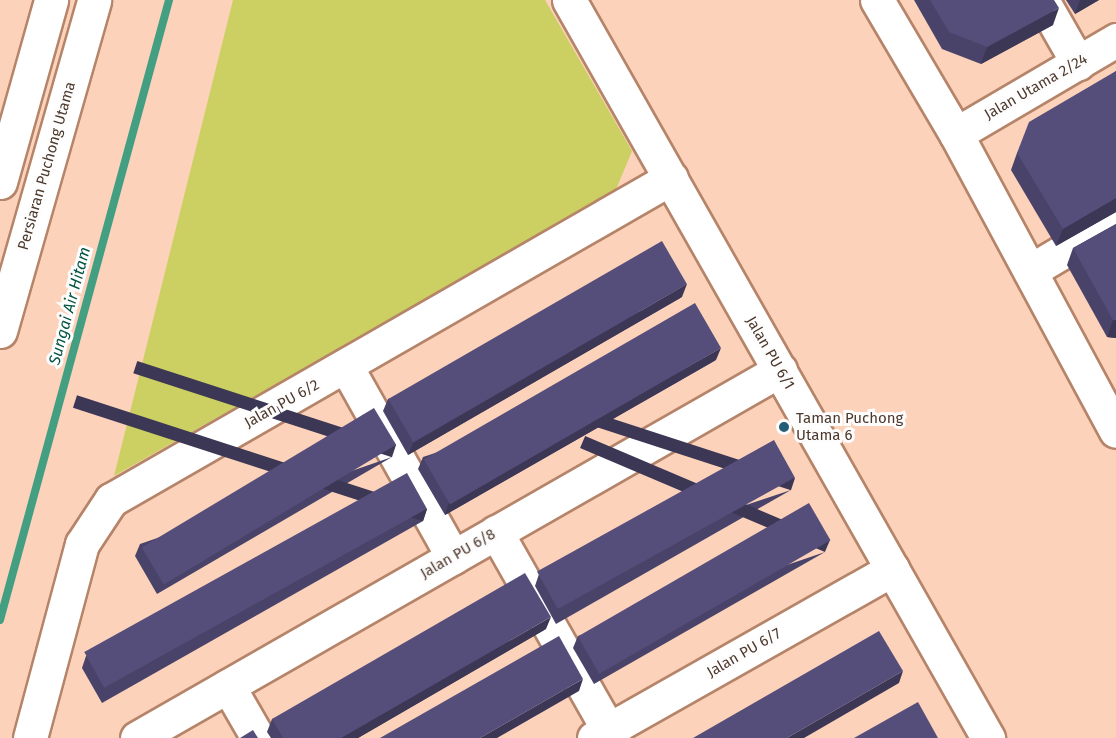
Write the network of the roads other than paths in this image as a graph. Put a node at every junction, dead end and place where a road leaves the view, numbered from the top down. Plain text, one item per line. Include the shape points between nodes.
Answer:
1 (51, 0) edge
2 (94, 0) edge
3 (569, 0) edge
4 (877, 0) edge
5 (1042, 0) edge
6 (1116, 40) edge
7 (1078, 63) junction
8 (956, 134) junction
9 (671, 178) junction
10 (0, 182) edge
11 (1116, 220) edge
12 (1030, 271) junction
13 (0, 331) edge
14 (347, 368) junction
15 (780, 370) junction
16 (1114, 421) edge
17 (496, 532) junction
18 (453, 557) junction
19 (893, 569) junction
20 (228, 686) junction
21 (605, 735) edge
22 (30, 738) edge
23 (136, 738) edge
24 (258, 738) edge
25 (988, 738) edge

1 - 10 street
2 - 13 street, Persiaran Puchong Utama
3 - 9 street, Jalan PU 6/1
4 - 8 street
5 - 7 street
6 - 7 street, Jalan Utama 2/24
7 - 8 street, Jalan Utama 2/24
8 - 12 street
9 - 14 street, Jalan PU 6/2
9 - 15 street, Jalan PU 6/1
11 - 12 street
12 - 16 street
14 - 18 street
14 - 22 street, Jalan PU 6/2 via 111,500 82,544
15 - 17 street, Jalan PU 6/8
15 - 19 street, Jalan PU 6/1
17 - 18 street, Jalan PU 6/8
17 - 21 street
18 - 20 street, Jalan PU 6/8
19 - 21 street, Jalan PU 6/7
19 - 25 street, Jalan PU 6/1
20 - 23 street, Jalan PU 6/8
20 - 24 street

